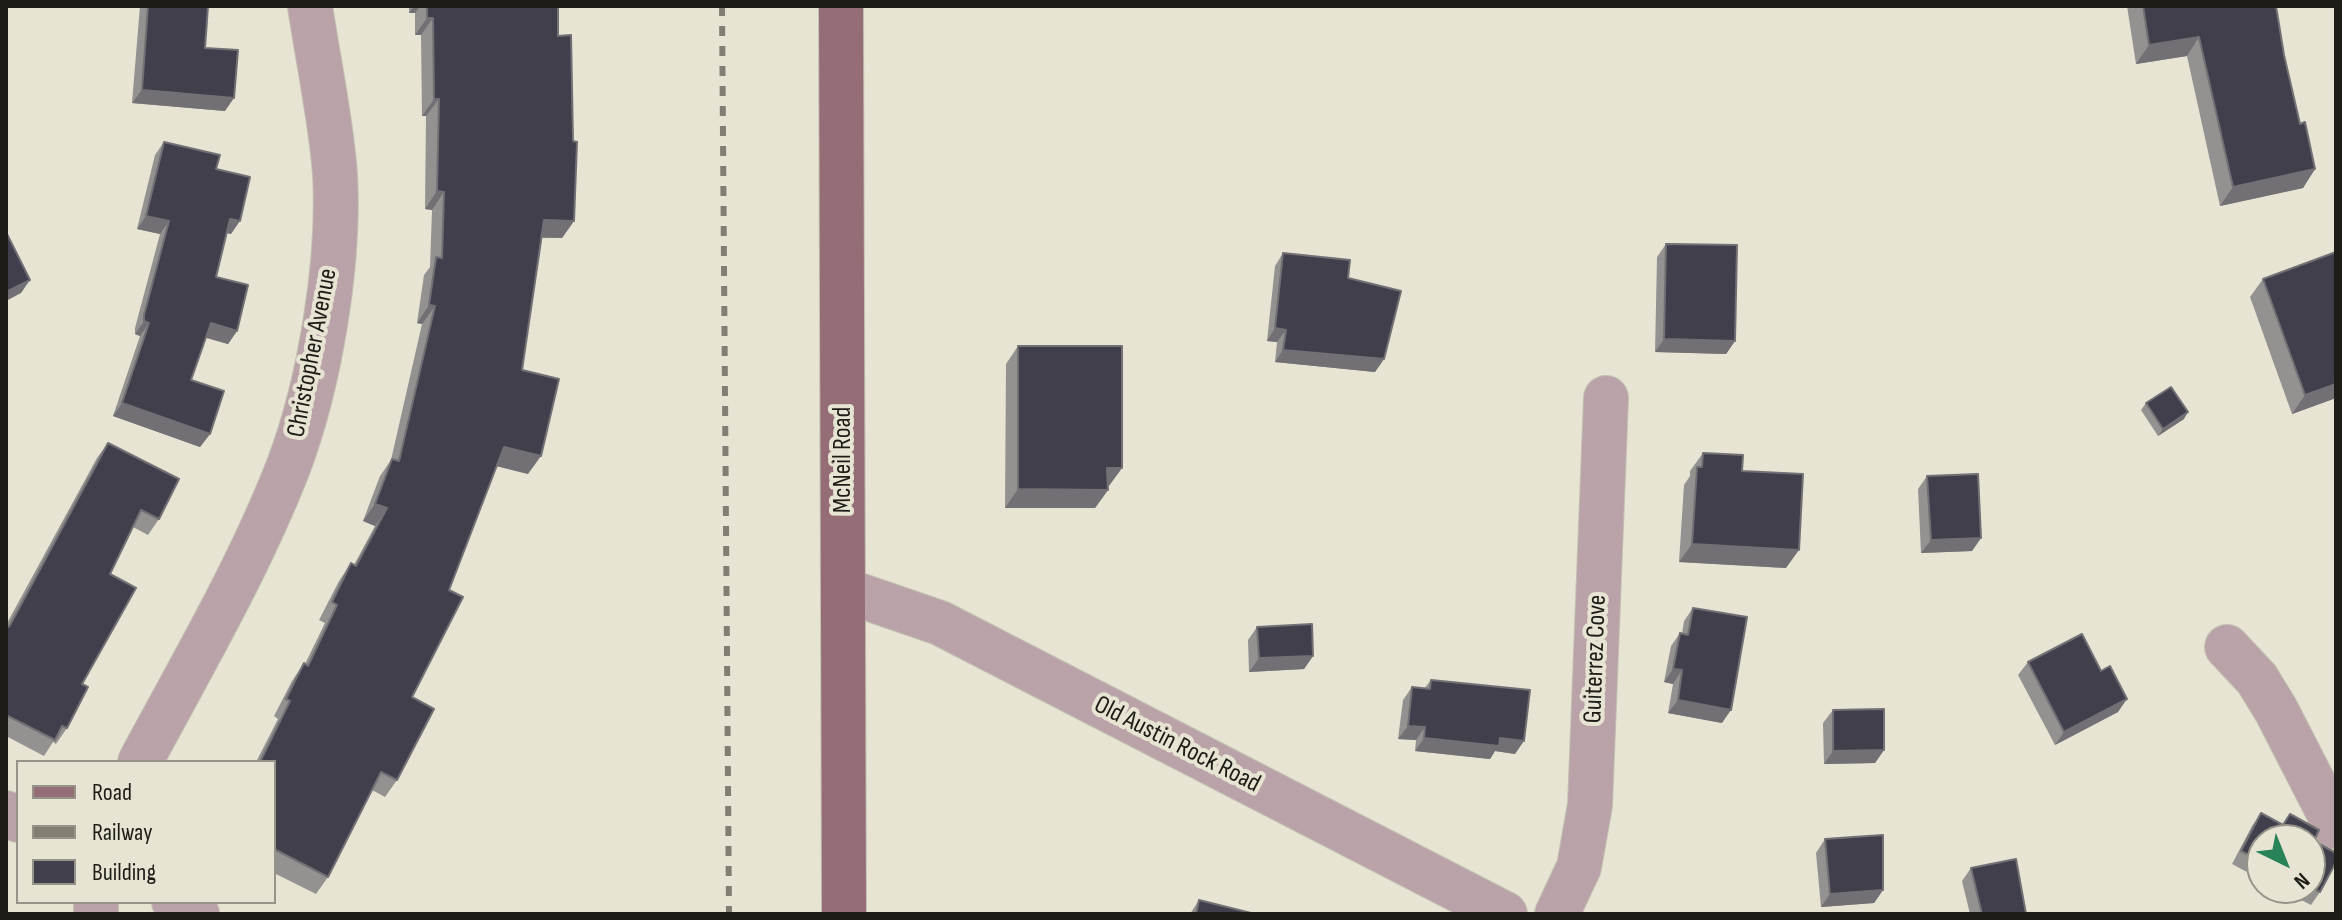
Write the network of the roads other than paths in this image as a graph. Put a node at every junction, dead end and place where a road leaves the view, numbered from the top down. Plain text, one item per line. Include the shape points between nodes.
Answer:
1 (310, 6) edge
2 (841, 6) edge
3 (1606, 398) dead end
4 (844, 590) junction
5 (2227, 647) dead end
6 (141, 760) edge
7 (2336, 827) edge
8 (178, 904) edge
9 (197, 914) edge
10 (844, 914) edge
11 (1505, 914) edge
12 (1557, 914) edge

1 - 6 street, Christopher Avenue via 335,173 330,280 315,371 288,467 238,577
2 - 4 main road, McNeil Road
3 - 12 street, Guiterrez Cove via 1590,805 1579,867
4 - 10 main road, McNeil Road
4 - 11 street, Old Austin Rock Road via 940,623
5 - 7 street via 2263,689
8 - 9 street

